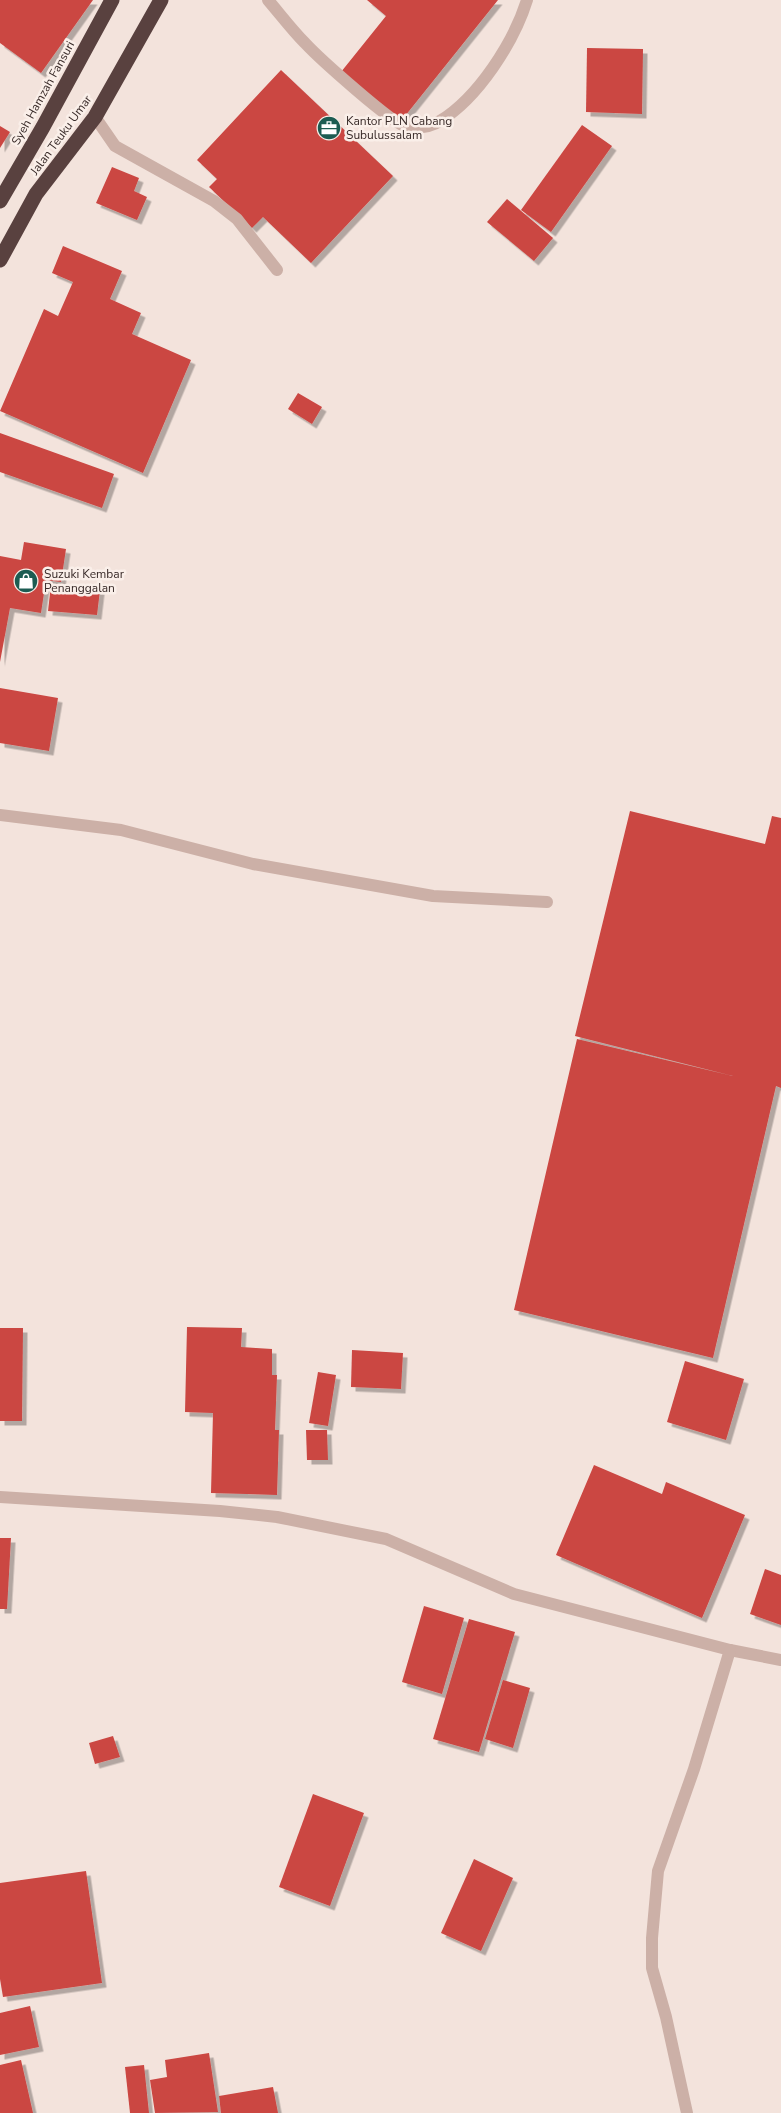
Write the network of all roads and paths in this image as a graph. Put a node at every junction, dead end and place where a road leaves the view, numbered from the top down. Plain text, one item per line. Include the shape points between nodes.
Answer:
1 (112, 0) edge
2 (161, 0) edge
3 (268, 0) edge
4 (527, 0) edge
5 (95, 117) junction
6 (0, 201) edge
7 (0, 260) edge
8 (277, 270) dead end
9 (0, 815) edge
10 (547, 902) dead end
11 (0, 1497) edge
12 (730, 1650) junction
13 (781, 1660) edge
14 (687, 2113) edge

1 - 6 highway, Syeh Hamzah Fansuri
2 - 5 highway, Jalan Teuku Umar
3 - 4 street via 305,44 377,108 405,127 425,127 439,122 468,99 495,64 522,16
5 - 7 highway, Jalan Teuku Umar via 36,194
5 - 8 street via 115,146 214,201 237,219
9 - 10 street via 121,830 253,864 423,895
11 - 12 street via 277,1517 386,1538 514,1594
12 - 13 street
12 - 14 street via 694,1769 658,1871 652,1968

